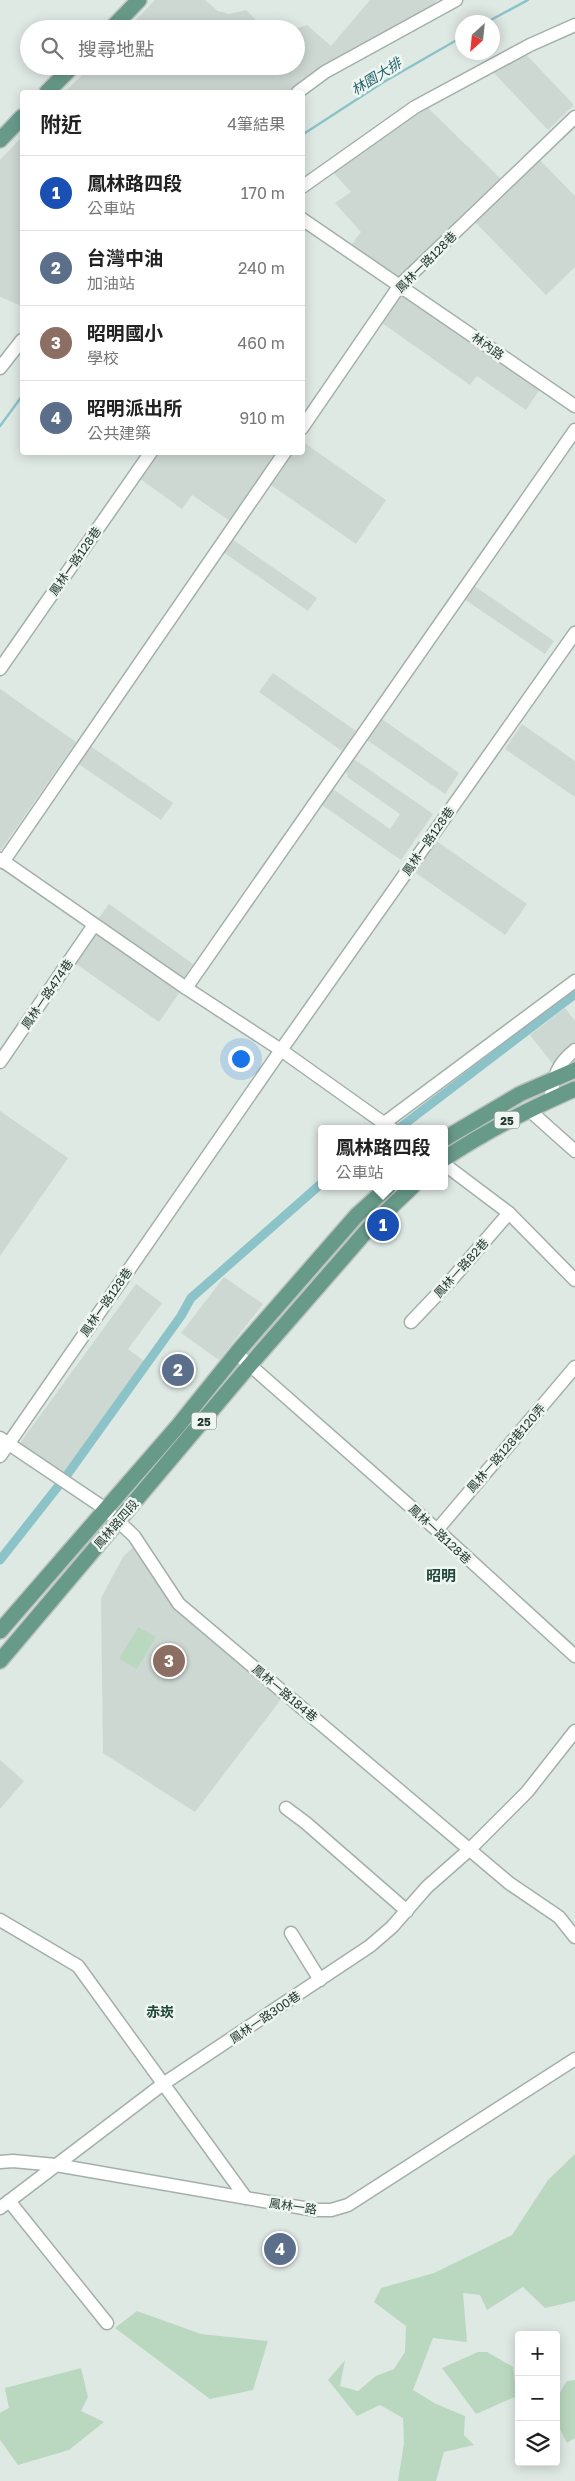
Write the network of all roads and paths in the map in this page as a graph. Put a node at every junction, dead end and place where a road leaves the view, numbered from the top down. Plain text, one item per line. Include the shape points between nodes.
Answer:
1 (139, 0) edge
2 (456, 0) edge
3 (120, 20) edge
4 (575, 25) edge
5 (64, 75) edge
6 (49, 90) edge
7 (301, 90) edge
8 (575, 117) edge
9 (20, 119) edge
10 (0, 140) edge
11 (305, 185) edge
12 (305, 226) edge
13 (400, 286) junction
14 (20, 343) edge
15 (0, 368) edge
16 (575, 406) edge
17 (305, 424) edge
18 (575, 430) edge
19 (149, 455) edge
20 (283, 455) edge
21 (575, 632) edge
22 (0, 669) edge
23 (2, 861) edge
24 (94, 925) junction
25 (575, 980) edge
26 (186, 988) junction
27 (281, 1050) junction
28 (575, 1050) edge
29 (0, 1062) edge
30 (575, 1070) edge
31 (554, 1078) junction
32 (575, 1089) edge
33 (550, 1100) junction
34 (528, 1110) junction
35 (385, 1125) edge
36 (391, 1125) edge
37 (448, 1138) edge
38 (575, 1151) edge
39 (448, 1156) edge
40 (448, 1167) edge
41 (385, 1190) edge
42 (409, 1190) edge
43 (509, 1213) junction
44 (575, 1280) edge
45 (411, 1322) dead end
46 (236, 1353) junction
47 (248, 1366) junction
48 (575, 1367) edge
49 (4, 1441) edge
50 (0, 1456) edge
51 (104, 1508) junction
52 (118, 1521) junction
53 (437, 1530) junction
54 (0, 1631) edge
55 (575, 1656) edge
56 (0, 1661) edge
57 (575, 1731) edge
58 (286, 1808) dead end
59 (469, 1850) junction
60 (407, 1911) junction
61 (0, 1920) edge
62 (290, 1934) dead end
63 (575, 1937) edge
64 (320, 1980) junction
65 (575, 2059) edge
66 (163, 2084) junction
67 (0, 2162) edge
68 (56, 2165) junction
69 (246, 2198) junction
70 (5, 2205) edge
71 (107, 2323) dead end

1 - 3 main road
2 - 7 street via 324,72
4 - 11 street via 530,45 415,107
5 - 6 main road
8 - 13 street, 鳳林一路128巷
9 - 10 main road
12 - 13 street, 林內路
13 - 16 street, 林內路
13 - 17 street, 鳳林一路128巷
14 - 15 street
18 - 26 street
19 - 22 street, 鳳林一路128巷
20 - 23 street
21 - 27 street, 鳳林一路128巷
23 - 24 street
24 - 26 street
24 - 29 street, 鳳林一路474巷
25 - 36 street
26 - 27 street
27 - 35 street
27 - 49 street, 鳳林一路128巷
28 - 31 street via 562,1060
30 - 31 main road, 25
31 - 33 street
31 - 37 main road, 25 via 520,1094
32 - 33 main road, 25
33 - 34 main road, 25
34 - 38 street
34 - 39 main road, 25
40 - 43 street
41 - 46 main road, 鳳林路四段 / 25 via 357,1215
42 - 47 main road, 鳳林路四段 / 25 via 365,1233
43 - 44 street
43 - 45 street, 鳳林一路82巷
46 - 47 street, 鳳林一路128巷
46 - 51 main road, 鳳林路四段 / 25 via 178,1426
47 - 52 main road, 鳳林路四段 / 25
47 - 53 street, 鳳林一路128巷
48 - 53 street, 鳳林一路128巷120弄
49 - 50 street
49 - 51 street
51 - 52 street
51 - 54 main road, 鳳林路四段 / 25
52 - 56 main road, 鳳林路四段 / 25
52 - 59 street, 鳳林一路184巷 via 134,1536 179,1604
53 - 55 street, 鳳林一路128巷
57 - 59 street via 527,1792
58 - 60 street
59 - 60 street via 427,1887
59 - 63 street, 鳳林一路184巷 via 509,1884 559,1917
60 - 64 street via 370,1946
61 - 66 street via 78,1966
62 - 64 street
64 - 66 street, 鳳林一路300巷
65 - 69 street, 鳳林一路 via 348,2205 332,2210 315,2210
66 - 68 street, 鳳林一路300巷
66 - 69 street
67 - 68 street, 鳳林一路
68 - 69 street, 鳳林一路
68 - 70 street, 鳳林一路300巷
70 - 71 street

